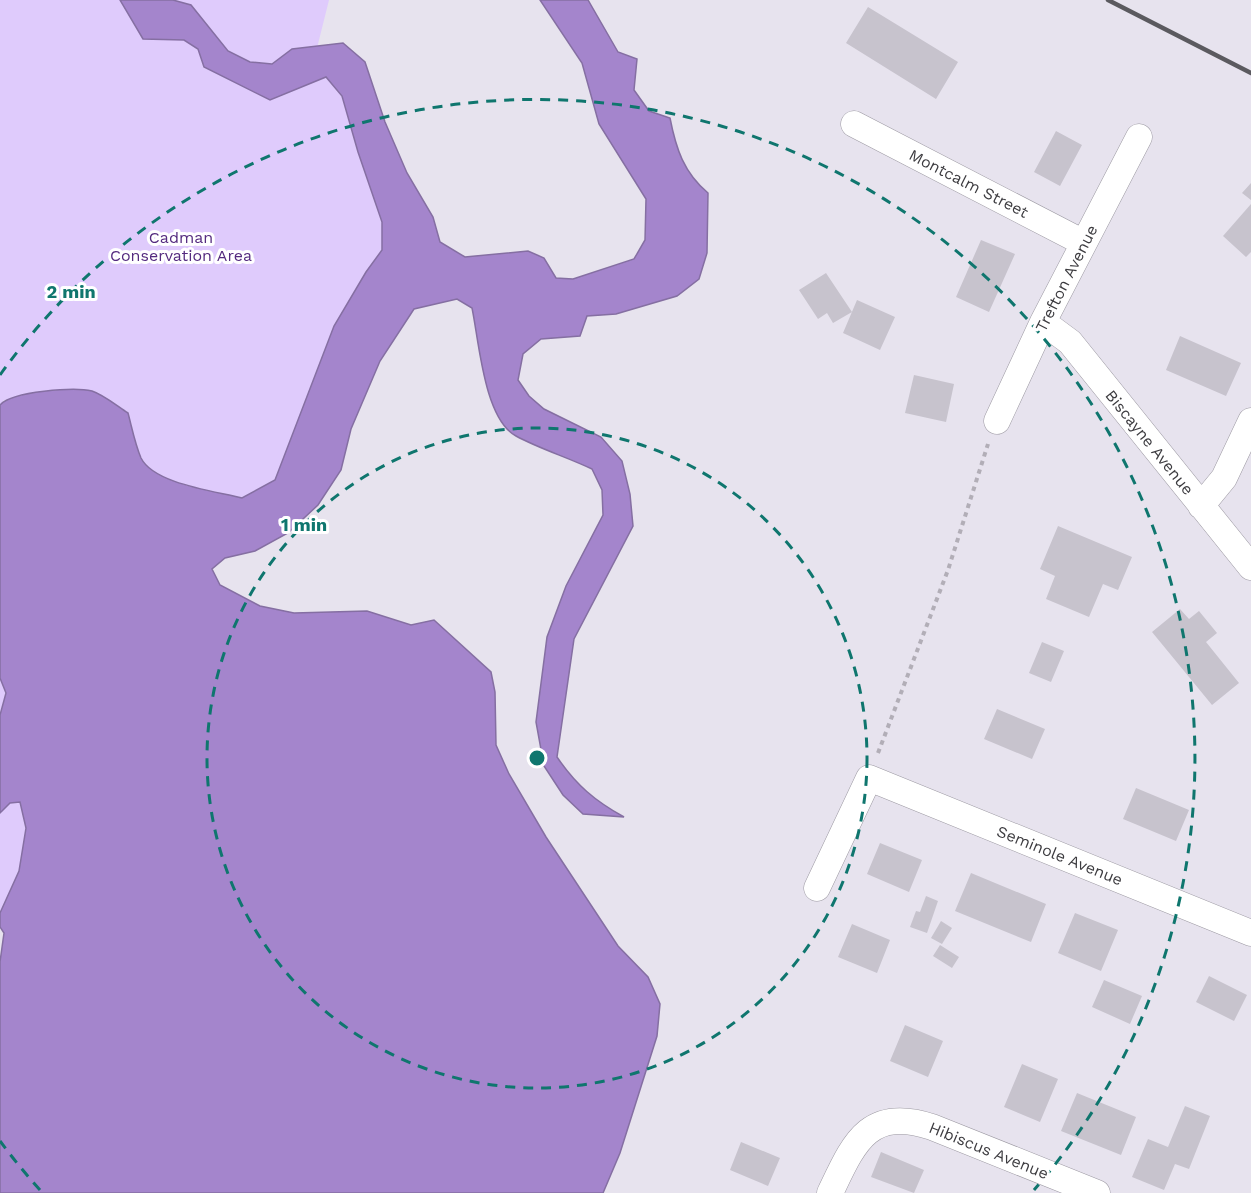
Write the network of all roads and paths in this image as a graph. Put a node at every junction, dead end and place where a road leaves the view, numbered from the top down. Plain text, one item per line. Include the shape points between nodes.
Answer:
1 (854, 124) dead end
2 (1138, 136) dead end
3 (1084, 243) junction
4 (1043, 322) junction
5 (998, 421) joint
6 (1251, 421) edge
7 (1201, 506) junction
8 (1251, 567) edge
9 (869, 778) junction
10 (817, 888) dead end
11 (1251, 933) edge
12 (830, 1193) edge
13 (1097, 1193) edge

1 - 3 street, Montcalm Street
2 - 3 street, Trefton Avenue
3 - 4 street, Trefton Avenue
4 - 5 street, Trefton Avenue
4 - 7 street, Biscayne Avenue via 1070,342
5 - 9 path via 981,462 948,570
6 - 7 street via 1224,478
7 - 8 street, Biscayne Avenue
9 - 10 street
9 - 11 street, Seminole Avenue
12 - 13 street, Hibiscus Avenue via 859,1138 891,1120 917,1122

